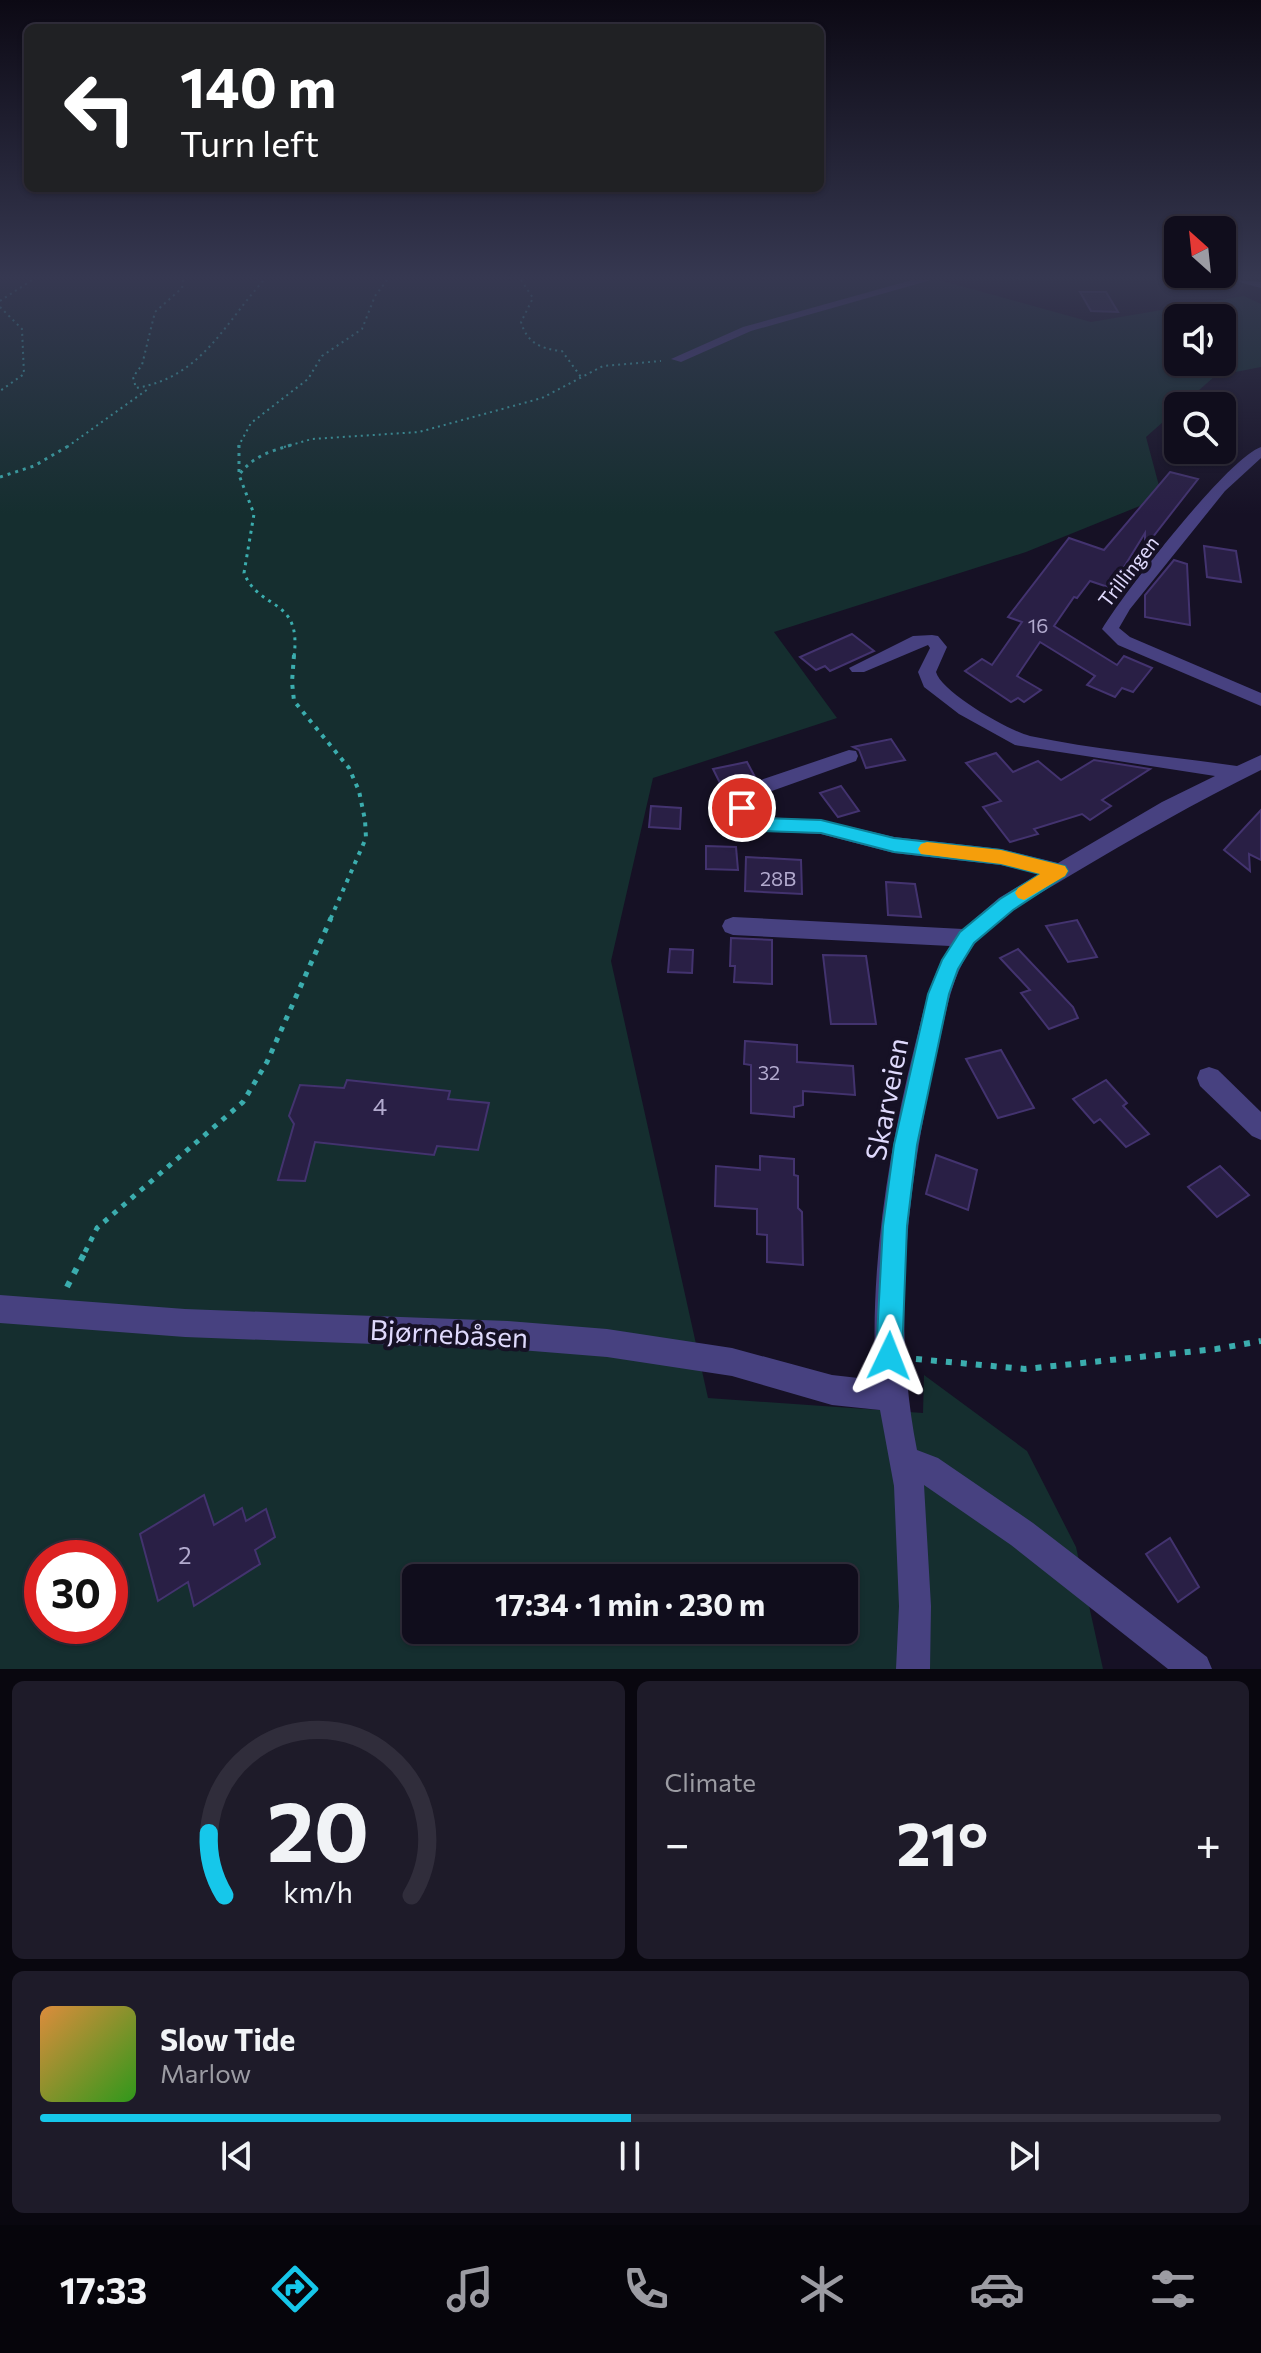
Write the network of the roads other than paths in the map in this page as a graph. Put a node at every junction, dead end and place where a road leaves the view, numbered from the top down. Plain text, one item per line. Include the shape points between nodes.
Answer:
1 (680, 358) edge
2 (677, 359) road end
3 (1261, 451) edge
4 (858, 668) dead end
5 (1261, 700) edge
6 (849, 756) dead end
7 (1253, 768) edge
8 (1059, 871) junction
9 (733, 926) dead end
10 (967, 938) junction
11 (1209, 1078) dead end
12 (1261, 1128) edge
13 (0, 1309) edge
14 (892, 1397) junction
15 (905, 1460) junction
16 (913, 1669) edge
17 (1195, 1669) edge

1 - 2 street
3 - 5 street, Trillingen via 1220,488 1110,629 1124,641
4 - 7 street via 919,640 932,640 939,647 927,672 930,683 965,710 1022,741
6 - 8 street via 762,787 743,802 745,815 759,824 821,827 882,843 1001,857
7 - 8 street, Skarveien via 1169,807
8 - 10 street, Skarveien via 1006,904
9 - 10 street
10 - 14 street, Skarveien via 939,994 906,1145 895,1226
11 - 12 street
13 - 14 street, Bjørnebåsen via 593,1342 732,1362 832,1390
14 - 15 street, Skarveien
15 - 16 street, Skarveien via 915,1606
15 - 17 street via 927,1469 1022,1534

